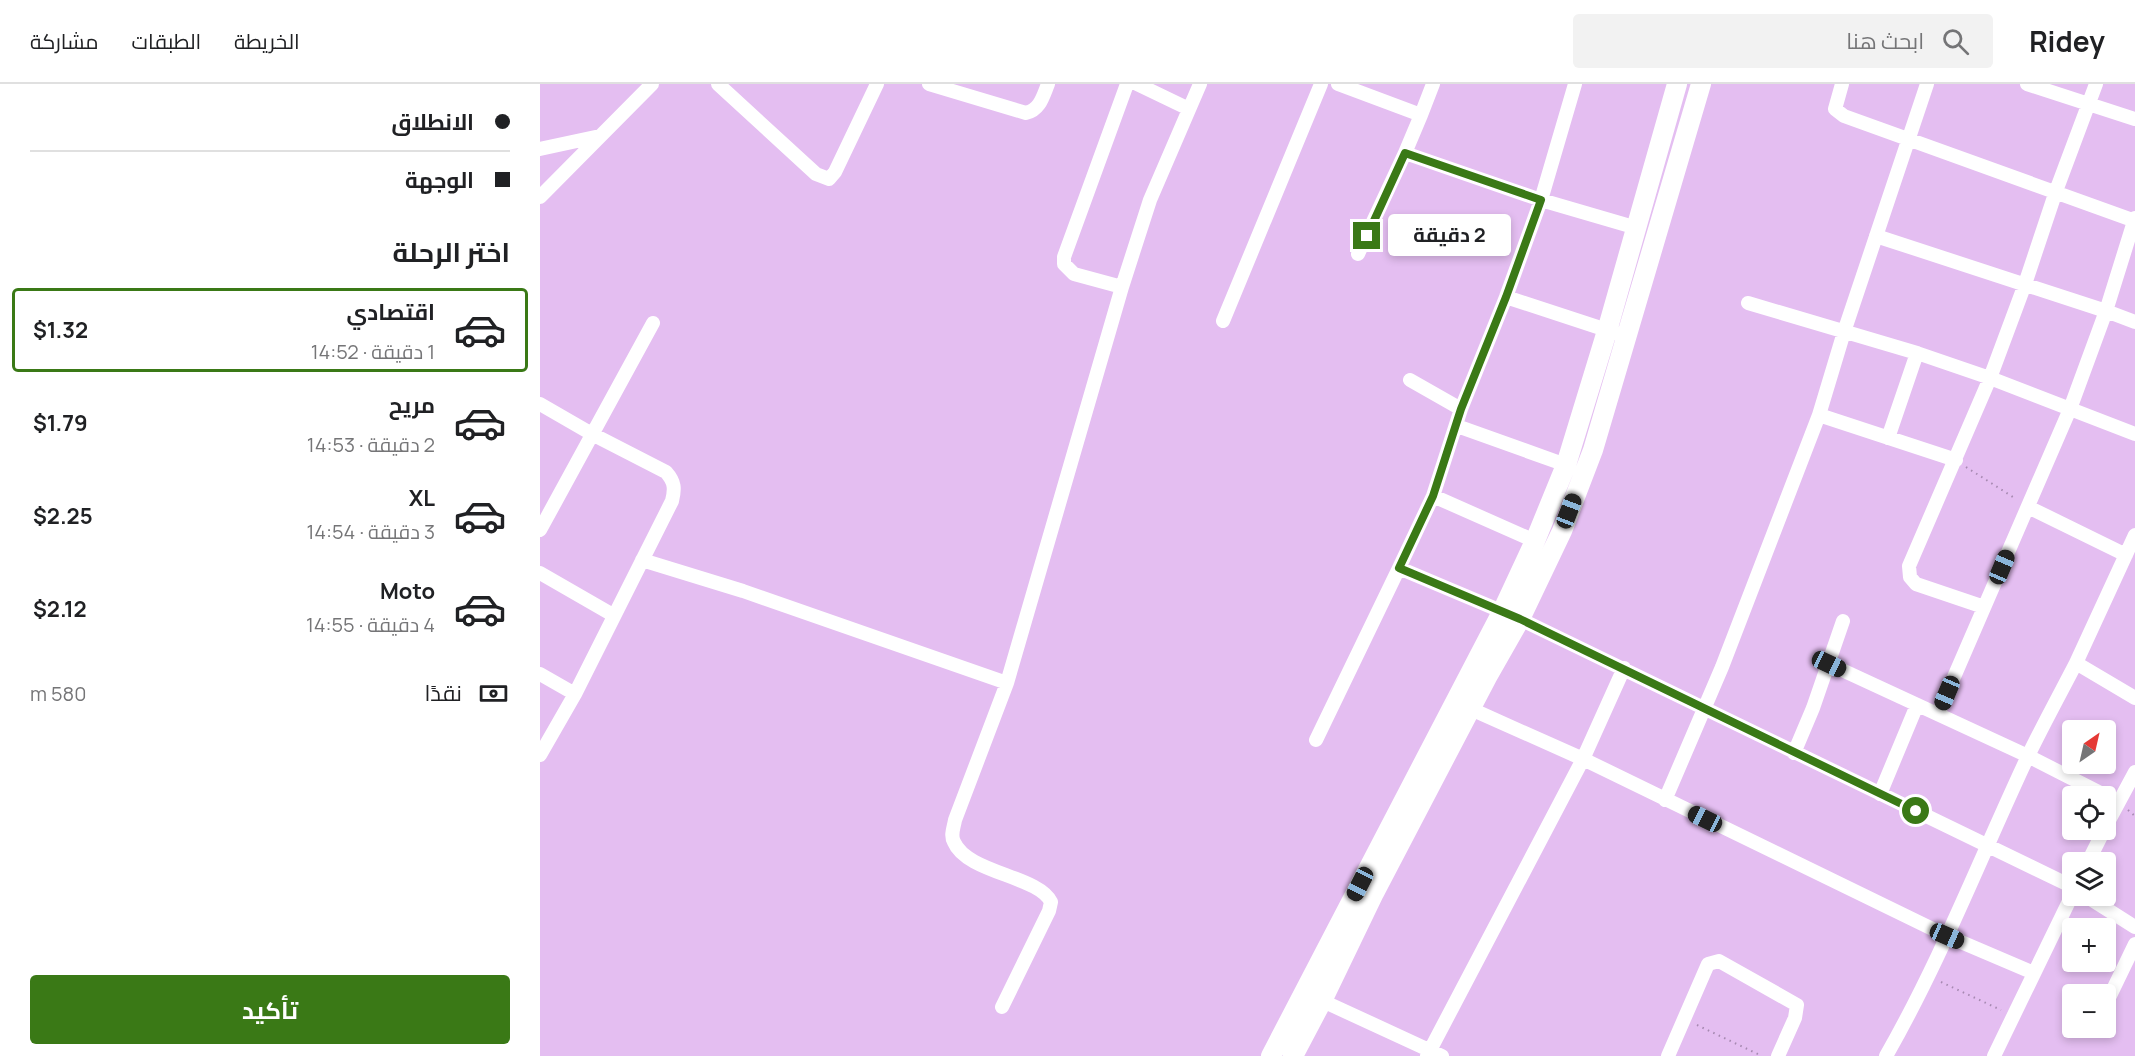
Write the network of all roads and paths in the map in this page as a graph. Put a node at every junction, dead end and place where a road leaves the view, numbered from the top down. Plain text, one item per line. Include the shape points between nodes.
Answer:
1 (652, 84) edge
2 (718, 84) edge
3 (877, 84) edge
4 (929, 84) edge
5 (1048, 84) edge
6 (1127, 84) edge
7 (1137, 84) edge
8 (1200, 84) edge
9 (1321, 84) edge
10 (1338, 84) edge
11 (1433, 84) edge
12 (1575, 84) edge
13 (1677, 84) edge
14 (1701, 84) edge
15 (1842, 84) edge
16 (1927, 84) edge
17 (2027, 84) edge
18 (2096, 84) edge
19 (975, 91) edge
20 (2089, 105) junction
21 (1189, 109) junction
22 (1421, 115) junction
23 (2135, 119) edge
24 (600, 135) junction
25 (1909, 138) junction
26 (540, 148) edge
27 (1405, 153) junction
28 (2056, 191) junction
29 (540, 197) edge
30 (1541, 200) junction
31 (2135, 220) edge
32 (1637, 228) junction
33 (1876, 236) junction
34 (1358, 254) dead end
35 (2025, 284) junction
36 (1122, 287) junction
37 (1506, 297) junction
38 (1748, 303) dead end
39 (2106, 311) junction
40 (1223, 321) dead end
41 (2135, 322) edge
42 (653, 323) dead end
43 (1607, 330) junction
44 (1844, 332) junction
45 (1628, 337) junction
46 (1917, 353) junction
47 (1990, 378) junction
48 (1410, 380) dead end
49 (540, 404) edge
50 (1461, 409) junction
51 (2070, 409) junction
52 (1819, 415) junction
53 (1456, 426) junction
54 (592, 434) junction
55 (2135, 434) edge
56 (1888, 438) junction
57 (1956, 460) junction
58 (1566, 465) junction
59 (1433, 496) junction
60 (2028, 507) junction
61 (540, 530) edge
62 (2135, 535) edge
63 (1535, 542) junction
64 (2126, 555) junction
65 (642, 560) junction
66 (1399, 568) junction
67 (540, 573) edge
68 (1984, 608) junction
69 (613, 615) junction
70 (1511, 616) junction
71 (1843, 621) dead end
72 (2076, 663) junction
73 (1829, 664) junction
74 (1624, 668) junction
75 (540, 674) edge
76 (1007, 683) junction
77 (574, 694) junction
78 (2135, 698) edge
79 (1917, 705) junction
80 (1471, 709) junction
81 (1704, 709) junction
82 (1938, 714) junction
83 (1316, 740) dead end
84 (1794, 753) junction
85 (540, 755) edge
86 (2028, 756) junction
87 (1583, 759) junction
88 (2134, 776) edge
89 (1880, 794) junction
90 (1665, 800) junction
91 (2118, 802) junction
92 (2116, 806) edge
93 (1989, 846) junction
94 (2062, 882) edge
95 (2067, 906) edge
96 (2102, 906) edge
97 (2135, 927) edge
98 (1947, 936) junction
99 (2135, 944) edge
100 (2034, 973) junction
101 (1928, 975) junction
102 (2116, 984) edge
103 (1304, 992) junction
104 (1322, 1001) junction
105 (1002, 1007) dead end
106 (2014, 1016) junction
107 (1683, 1019) junction
108 (1433, 1054) edge
109 (1674, 1054) edge
110 (1271, 1056) edge
111 (1293, 1056) edge
112 (1762, 1056) edge
113 (1778, 1056) edge
114 (1886, 1056) edge
115 (1994, 1056) edge

1 - 24 street
2 - 3 street via 816,174 829,179 836,172
4 - 19 street
5 - 19 street via 1037,108 1026,113
6 - 36 street via 1064,257 1064,264 1074,274
7 - 21 street
8 - 21 street
9 - 40 street
10 - 22 street
11 - 22 street
12 - 30 street
13 - 32 main road
14 - 45 main road
15 - 25 street via 1834,105 1838,113
16 - 25 street
17 - 20 street
18 - 20 street
20 - 23 street
20 - 28 street
21 - 36 street via 1150,200
22 - 27 street
24 - 26 street
24 - 29 street
25 - 28 street
25 - 33 street
27 - 30 street
27 - 34 street
28 - 31 street
28 - 35 street
30 - 32 street
30 - 37 street
31 - 39 street
32 - 43 main road
33 - 35 street
33 - 44 street
35 - 39 street
35 - 47 street
36 - 76 street
37 - 43 street
37 - 50 street
38 - 44 street
39 - 41 street
39 - 51 street
42 - 54 street
43 - 45 street
43 - 58 main road
44 - 46 street
44 - 52 street
45 - 70 main road via 1593,450 1562,531
46 - 47 street
46 - 56 street
47 - 51 street
47 - 57 street
48 - 50 street
49 - 54 street
50 - 53 street
51 - 55 street
51 - 60 street
52 - 56 street
52 - 81 street
53 - 58 street
53 - 59 street
54 - 61 street
54 - 65 street via 666,472 673,480 672,501
56 - 57 street
57 - 60 path
57 - 68 street via 1910,562 1909,574 1921,587
58 - 63 main road
59 - 63 street
59 - 66 street
60 - 64 street
60 - 68 street
62 - 64 street
63 - 70 main road
64 - 72 street
65 - 69 street
65 - 76 street
66 - 70 street
66 - 83 street
67 - 69 street
68 - 82 street
69 - 77 street
70 - 74 street
70 - 80 main road
70 - 103 main road
71 - 73 street
72 - 78 street
72 - 86 street
73 - 79 street
73 - 84 street
74 - 81 street
74 - 87 street
75 - 77 street
76 - 105 street via 952,835 962,853 1043,892 1051,902
77 - 85 street
79 - 82 street
79 - 89 street
80 - 87 street
80 - 104 main road
81 - 84 street
81 - 90 street
82 - 86 street
84 - 89 street
86 - 91 street
86 - 93 street
87 - 90 street
87 - 108 street
88 - 91 street
89 - 93 street
90 - 98 street
91 - 92 street
93 - 94 street
93 - 98 street
95 - 100 street
96 - 97 street
98 - 100 street
98 - 101 street
99 - 102 street
100 - 106 street
101 - 106 path
101 - 114 street
103 - 104 street
103 - 110 main road
104 - 108 street
104 - 111 main road
106 - 115 street
107 - 109 street
107 - 112 path
107 - 113 street via 1708,964 1719,961 1797,1005

